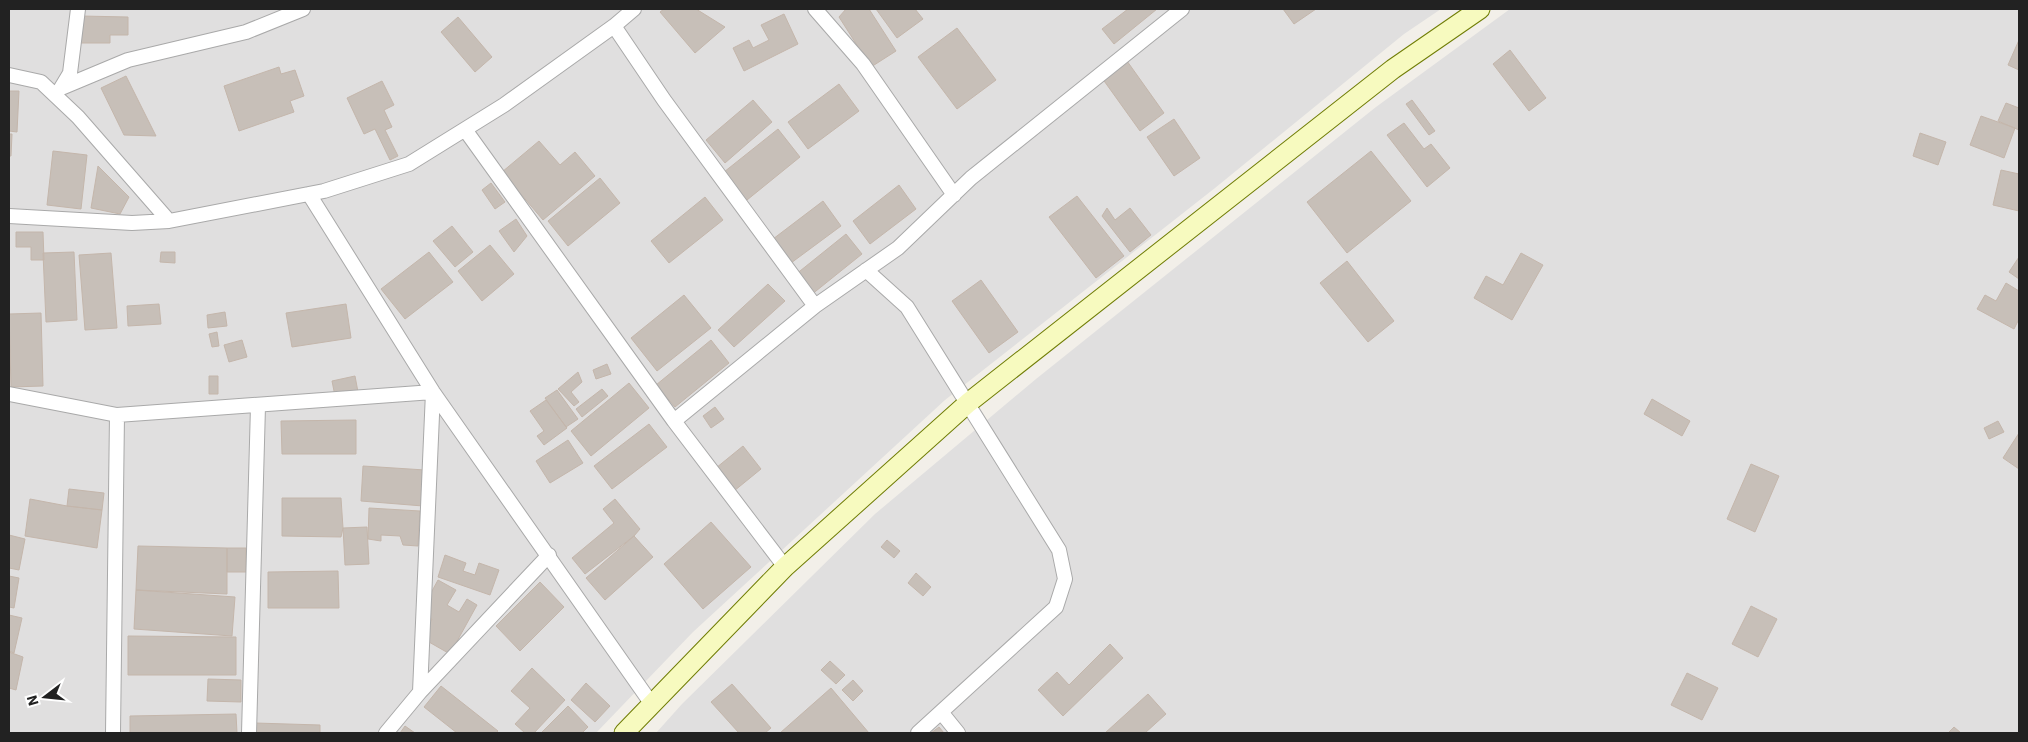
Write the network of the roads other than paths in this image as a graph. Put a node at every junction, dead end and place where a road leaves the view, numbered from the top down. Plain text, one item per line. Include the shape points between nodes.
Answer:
1 (78, 9) edge
2 (303, 9) edge
3 (634, 9) edge
4 (815, 9) edge
5 (1182, 9) edge
6 (1480, 9) edge
7 (614, 26) junction
8 (9, 76) edge
9 (466, 131) junction
10 (309, 194) junction
11 (954, 195) junction
12 (9, 216) edge
13 (170, 221) junction
14 (866, 270) junction
15 (815, 306) junction
16 (433, 392) junction
17 (9, 394) edge
18 (968, 403) junction
19 (258, 406) junction
20 (117, 415) junction
21 (674, 422) junction
22 (549, 555) junction
23 (785, 567) junction
24 (420, 692) junction
25 (652, 704) junction
26 (941, 712) junction
27 (113, 733) edge
28 (249, 733) edge
29 (386, 733) edge
30 (624, 733) edge
31 (918, 733) edge
32 (958, 733) edge

1 - 2 street via 70,73 61,88 128,60 246,32
3 - 7 street
4 - 11 street via 863,64
5 - 11 street
6 - 18 main road via 1394,69
7 - 9 street
7 - 15 street via 664,100
8 - 13 street via 41,82 78,117
9 - 10 street via 409,164
9 - 21 street
10 - 13 street
10 - 16 street
11 - 14 street via 898,248
12 - 13 street via 132,223
14 - 15 street
14 - 18 street via 907,307
15 - 21 street
16 - 19 street
16 - 22 street
16 - 24 street
17 - 20 street
18 - 23 main road
18 - 26 street via 1060,550 1065,579 1056,607
19 - 20 street
19 - 28 street
20 - 27 street
21 - 23 street
22 - 24 street
22 - 25 street
23 - 25 main road
24 - 29 street
25 - 30 main road
26 - 31 street
26 - 32 street

